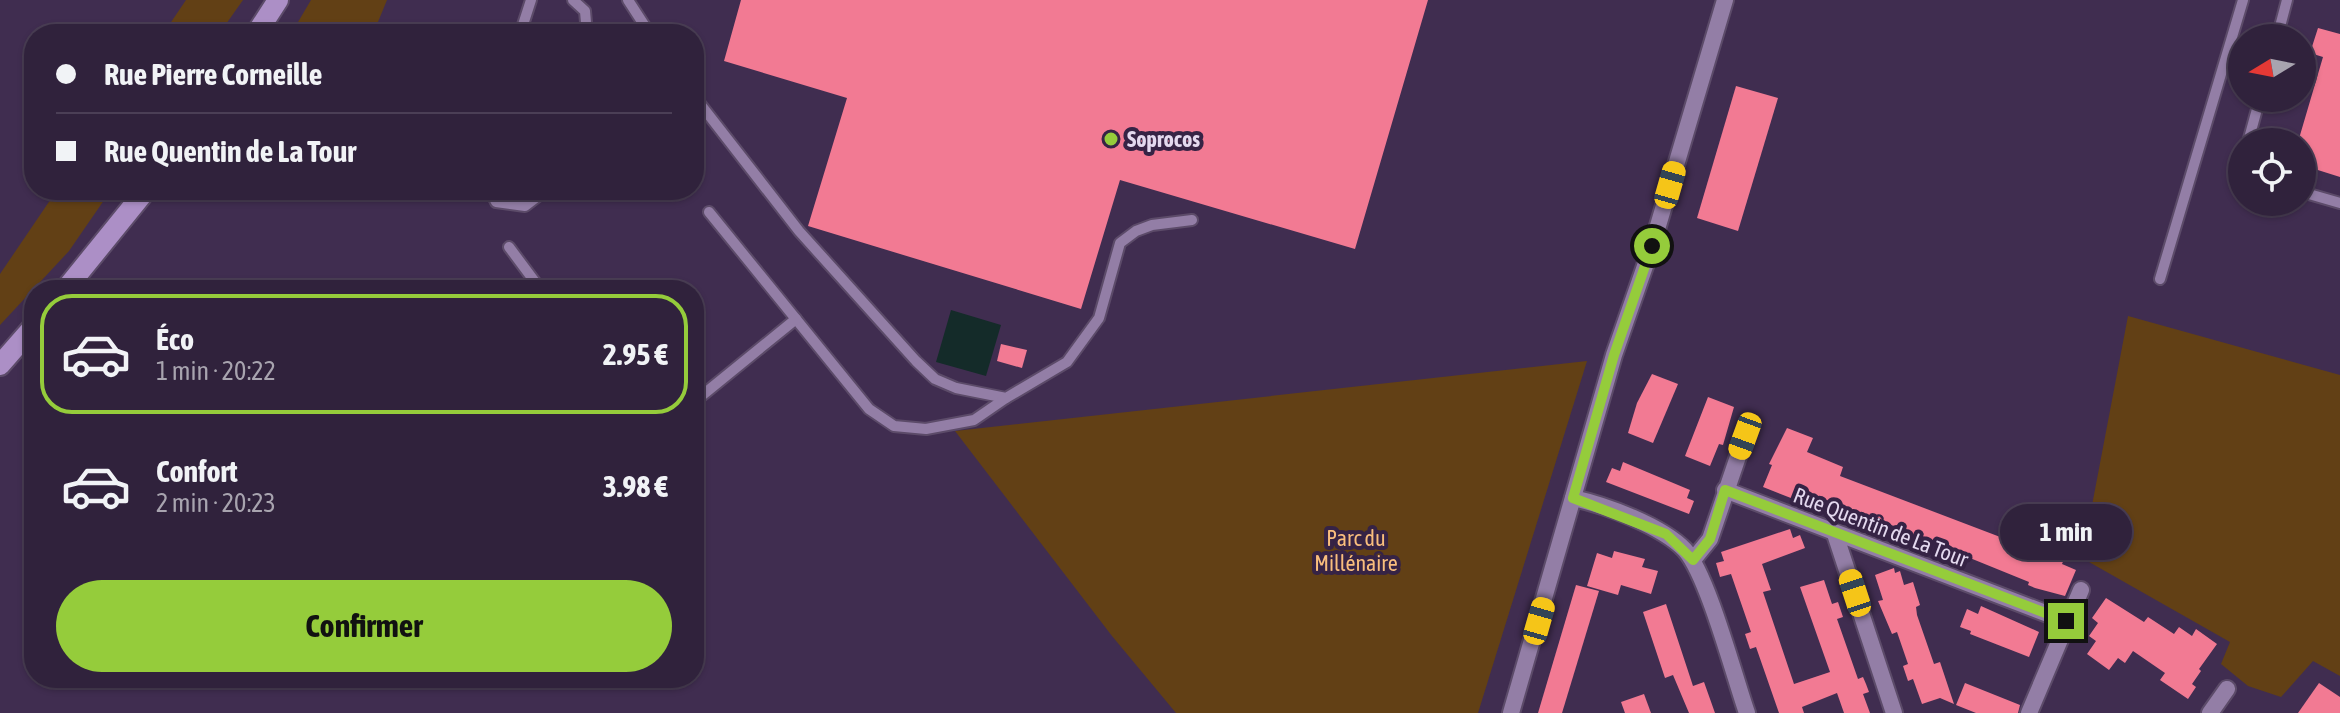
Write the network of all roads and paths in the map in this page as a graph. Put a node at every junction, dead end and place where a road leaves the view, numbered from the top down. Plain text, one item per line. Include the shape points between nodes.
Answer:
1 (278, 0) edge
2 (531, 0) edge
3 (573, 0) edge
4 (628, 0) edge
5 (1725, 0) edge
6 (2243, 0) edge
7 (2287, 0) edge
8 (262, 24) edge
9 (523, 24) edge
10 (586, 24) edge
11 (644, 24) edge
12 (2281, 24) edge
13 (704, 109) edge
14 (2316, 196) edge
15 (138, 200) edge
16 (495, 200) edge
17 (533, 200) edge
18 (2340, 203) edge
19 (709, 212) dead end
20 (1192, 220) dead end
21 (509, 247) dead end
22 (2160, 279) dead end
23 (73, 280) edge
24 (534, 280) edge
25 (796, 319) junction
26 (24, 338) edge
27 (2, 364) edge
28 (704, 394) edge
29 (1006, 398) junction
30 (1745, 436) dead end
31 (1725, 490) junction
32 (1573, 498) junction
33 (1835, 534) junction
34 (1693, 560) junction
35 (2081, 590) dead end
36 (2066, 621) junction
37 (2227, 689) dead end
38 (1511, 713) edge
39 (1747, 713) edge
40 (1894, 713) edge
41 (2029, 713) edge
42 (2210, 713) edge

1 - 8 main road
2 - 9 lane
3 - 10 lane via 585,11
4 - 11 lane
5 - 32 street
6 - 22 lane
7 - 12 lane
13 - 29 lane via 799,231 935,379
14 - 18 lane
15 - 23 main road
16 - 17 lane via 525,206
19 - 25 lane
20 - 29 lane via 1152,225 1120,243 1099,318 1067,362
21 - 24 lane
25 - 28 lane
25 - 29 lane via 869,409 894,426 926,429 974,420
26 - 27 main road
30 - 31 street
31 - 33 street, Rue Quentin de La Tour
31 - 34 street via 1710,539
32 - 34 street via 1666,534
32 - 38 street
33 - 36 street, Rue Quentin de La Tour
33 - 40 street
34 - 39 street
35 - 36 street
36 - 41 street
37 - 42 street

